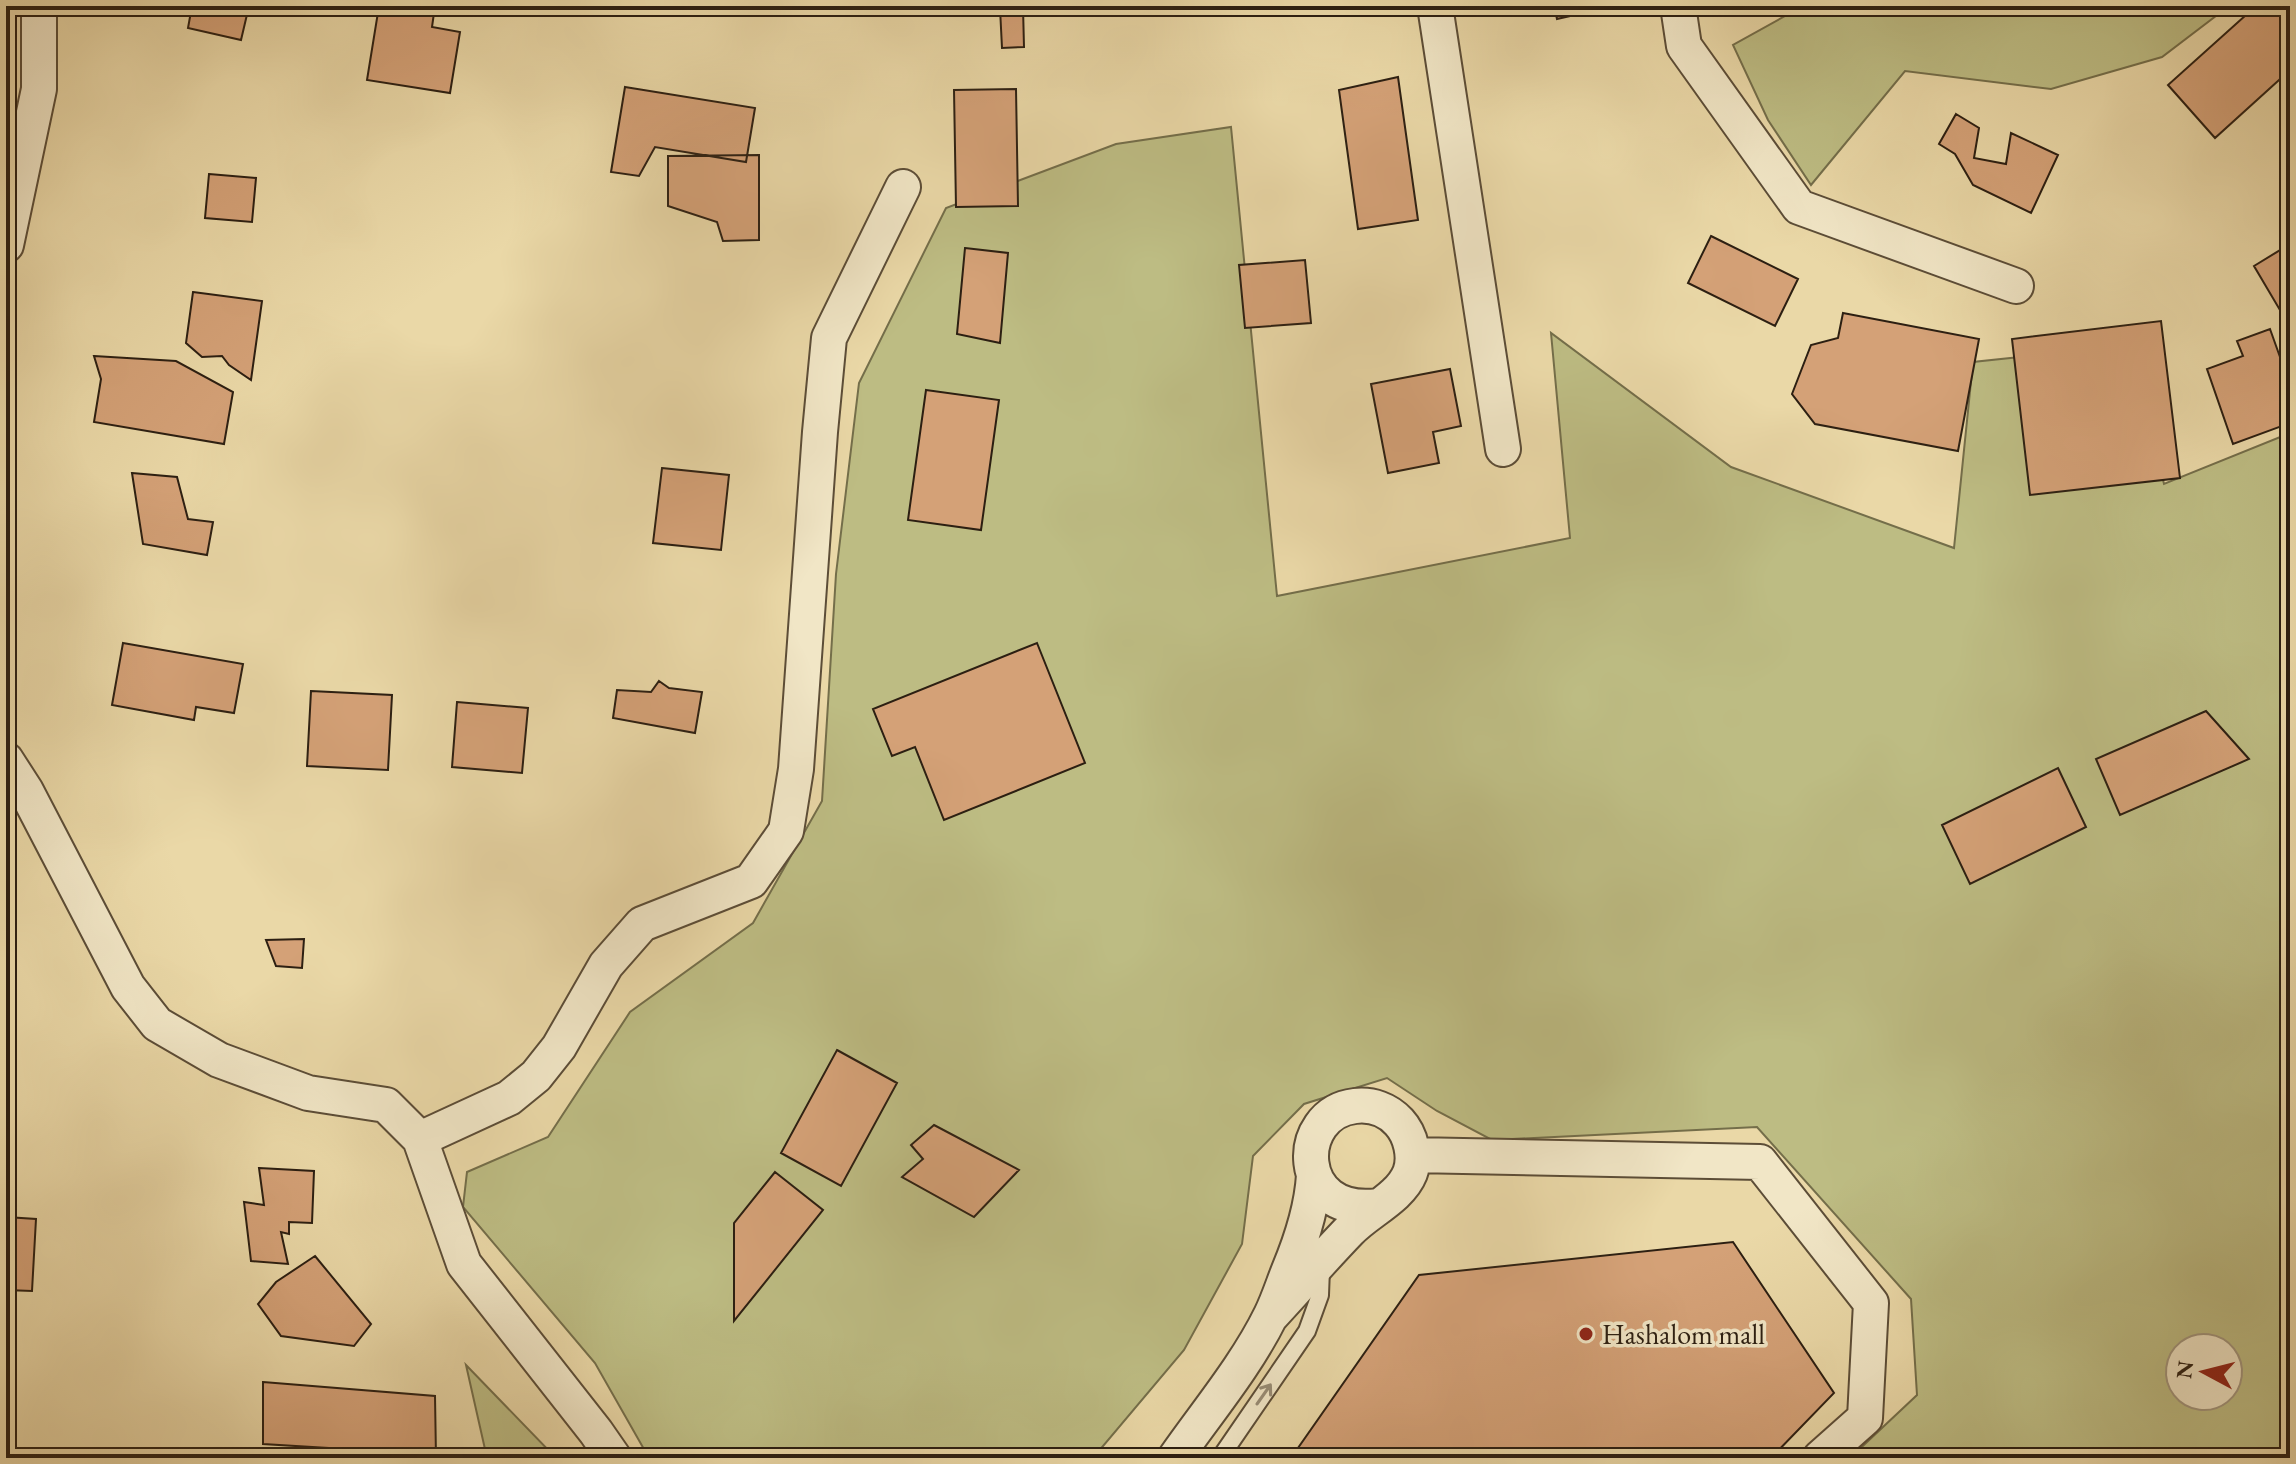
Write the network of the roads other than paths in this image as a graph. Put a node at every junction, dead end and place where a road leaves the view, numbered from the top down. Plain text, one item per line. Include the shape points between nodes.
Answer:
1 (39, 6) edge
2 (1435, 6) edge
3 (1678, 6) edge
4 (903, 187) dead end
5 (6, 245) edge
6 (2016, 286) dead end
7 (1503, 449) dead end
8 (6, 760) edge
9 (420, 1139) junction
10 (1413, 1155) junction
11 (1314, 1175) junction
12 (1378, 1206) junction
13 (1321, 1262) junction
14 (1271, 1316) junction
15 (614, 1458) edge
16 (1175, 1458) edge
17 (1220, 1458) edge
18 (1820, 1458) edge

1 - 5 street via 39,89
2 - 7 street
3 - 6 street via 1684,46 1799,207
4 - 9 street via 829,338 796,769 786,831 751,881 642,924 606,965 536,1076 509,1098
8 - 9 street via 128,987 157,1024 219,1060 308,1093 386,1105
9 - 15 street via 464,1264
10 - 11 street via 1401,1123 1371,1106 1354,1106 1337,1111 1314,1137
10 - 12 street via 1403,1186
10 - 18 street via 1760,1162 1871,1303 1865,1418
11 - 12 street via 1332,1198 1346,1205
11 - 14 street via 1307,1221
12 - 13 street
13 - 14 street
17 -> 13 lane via 1307,1331 1320,1295
14 - 16 street

